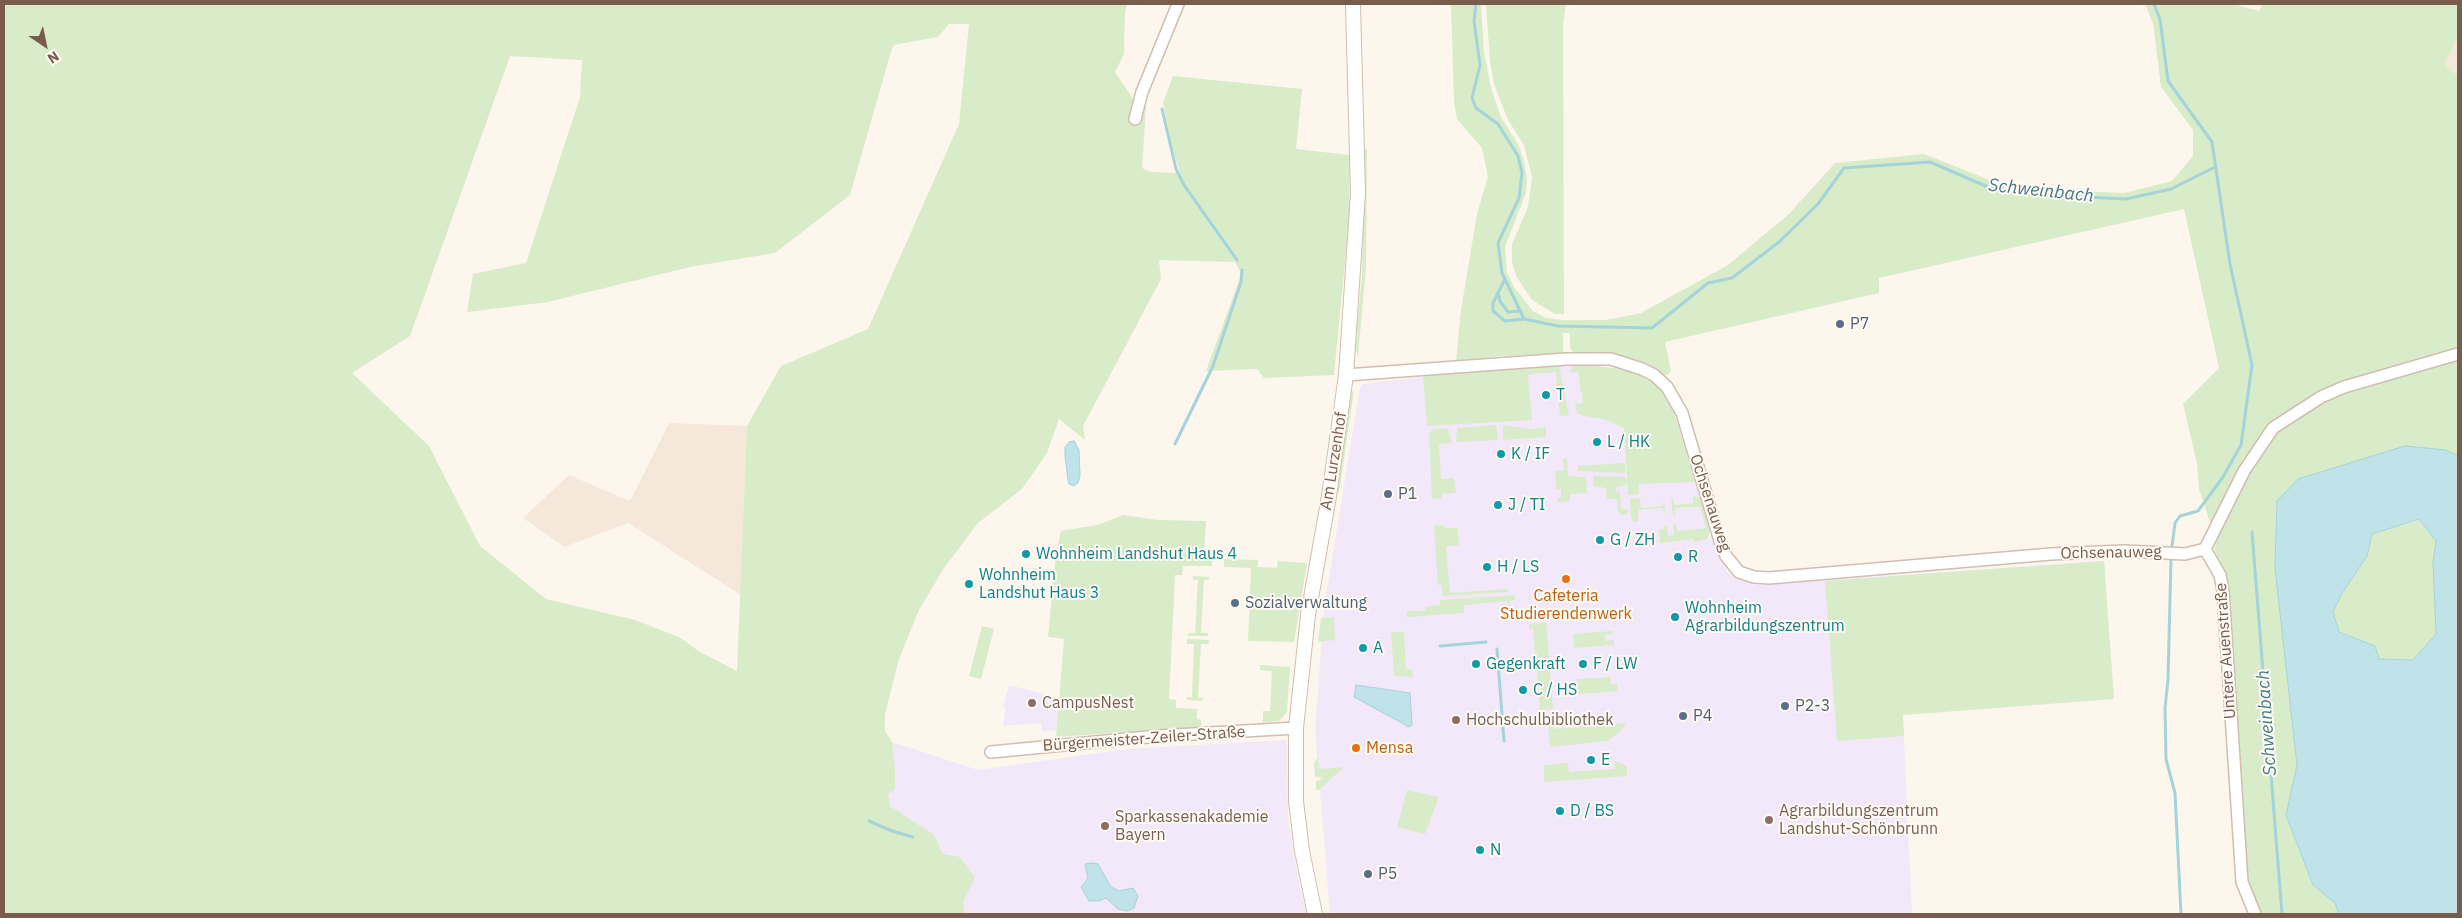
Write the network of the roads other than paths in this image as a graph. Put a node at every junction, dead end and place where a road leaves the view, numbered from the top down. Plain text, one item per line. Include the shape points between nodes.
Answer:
1 (1178, 4) edge
2 (1352, 4) edge
3 (1135, 119) dead end
4 (2458, 354) edge
5 (1346, 376) junction
6 (2205, 550) junction
7 (1296, 728) junction
8 (991, 752) dead end
9 (2253, 911) edge
10 (1315, 914) edge

1 - 3 street via 1142,92
2 - 5 street, Am Lurzenhof via 1358,193
4 - 6 street via 2344,387 2314,401 2273,428 2244,472
5 - 6 street, Ochsenauweg via 1566,359 1611,360 1654,374 1667,387 1682,413 1726,556 1739,572 1754,577 2051,554
5 - 7 street, Am Lurzenhof via 1306,624
6 - 9 street, Untere Auenstraße via 2220,574 2223,591 2242,882
7 - 8 street, Bürgermeister-Zeiler-Straße via 1158,736
7 - 10 street, Am Lurzenhof via 1297,808

